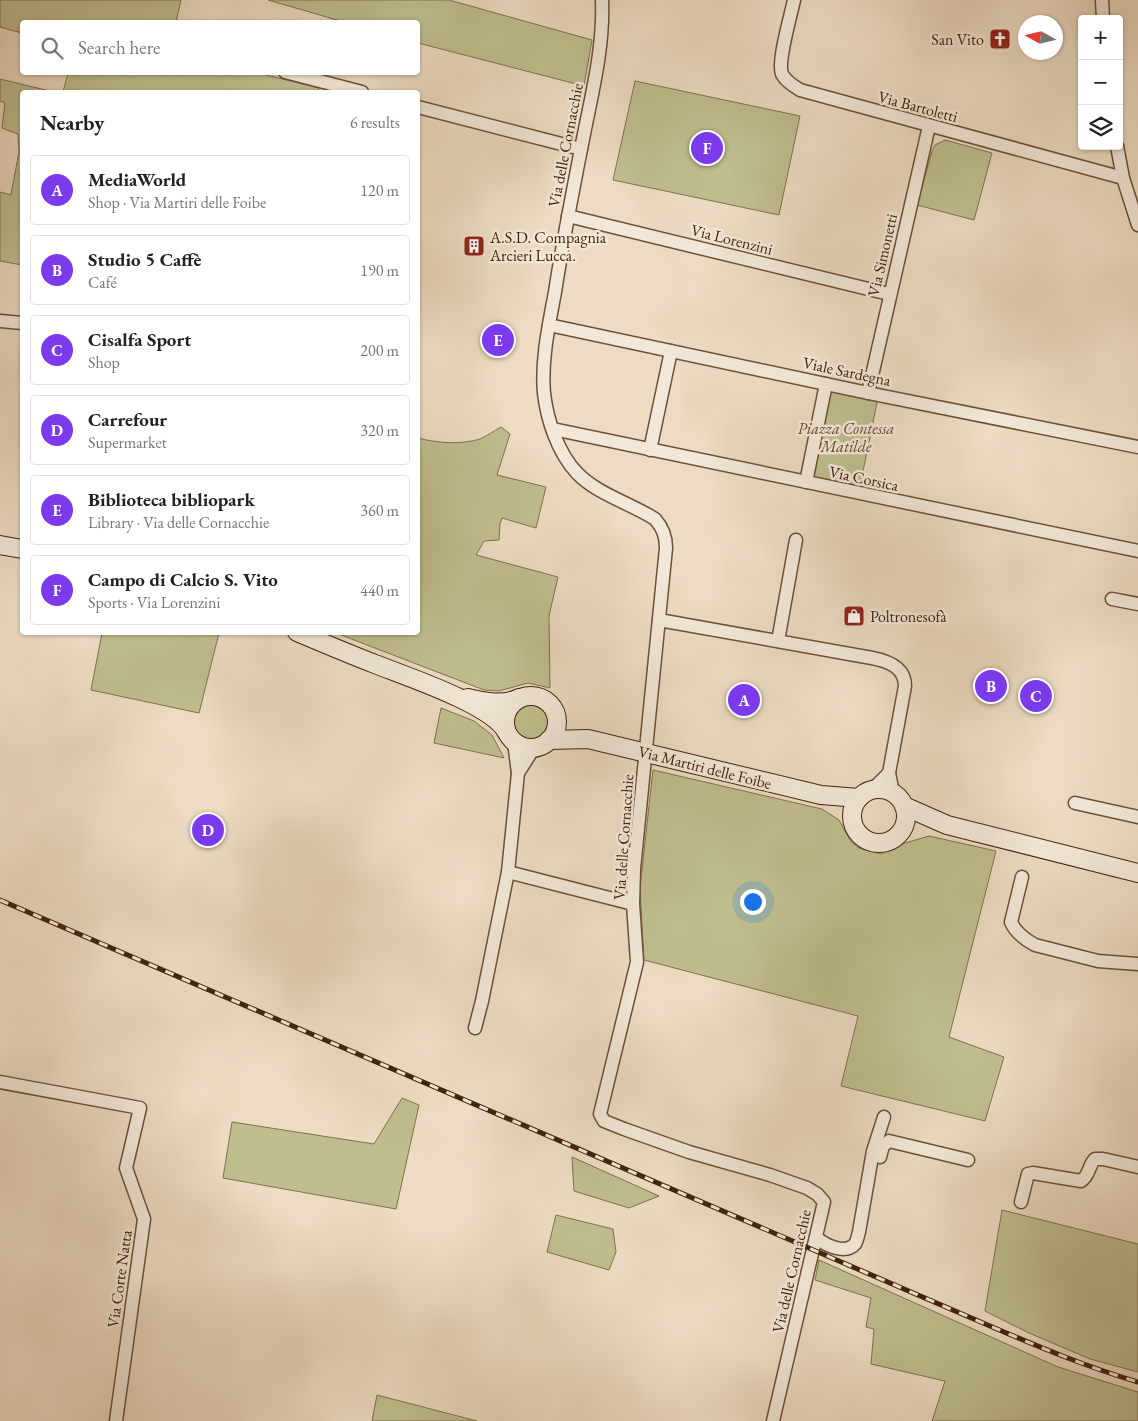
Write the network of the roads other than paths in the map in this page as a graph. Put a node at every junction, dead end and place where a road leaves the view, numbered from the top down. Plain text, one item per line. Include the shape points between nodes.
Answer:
1 (602, 0) edge
2 (794, 0) edge
3 (1102, 0) edge
4 (1103, 15) edge
5 (297, 75) edge
6 (354, 90) edge
7 (420, 108) edge
8 (929, 126) junction
9 (581, 149) junction
10 (1118, 150) edge
11 (1123, 178) junction
12 (568, 216) junction
13 (1138, 225) edge
14 (889, 294) junction
15 (0, 321) edge
16 (20, 323) edge
17 (549, 325) junction
18 (670, 351) junction
19 (826, 384) junction
20 (868, 393) junction
21 (553, 429) junction
22 (1138, 447) edge
23 (650, 450) junction
24 (806, 482) junction
25 (796, 540) dead end
26 (0, 545) edge
27 (20, 549) edge
28 (1138, 551) edge
29 (1112, 599) dead end
30 (1138, 604) edge
31 (659, 620) junction
32 (304, 635) edge
33 (778, 641) junction
34 (457, 696) junction
35 (519, 698) junction
36 (557, 716) junction
37 (510, 738) junction
38 (588, 739) junction
39 (542, 744) junction
40 (646, 753) junction
41 (518, 773) junction
42 (889, 773) junction
43 (866, 794) junction
44 (821, 795) junction
45 (899, 800) junction
46 (1074, 803) dead end
47 (852, 817) junction
48 (1138, 817) edge
49 (947, 825) junction
50 (902, 830) junction
51 (508, 872) junction
52 (1138, 873) edge
53 (1022, 877) dead end
54 (633, 904) junction
55 (1138, 964) edge
56 (475, 1028) dead end
57 (0, 1082) edge
58 (884, 1117) dead end
59 (968, 1160) dead end
60 (1138, 1167) edge
61 (869, 1181) junction
62 (1021, 1202) dead end
63 (817, 1238) junction
64 (116, 1421) edge
65 (773, 1421) edge

1 - 9 street, Via delle Cornacchie via 598,64
2 - 8 street, Via Bartoletti via 781,62 782,74 792,85
3 - 4 street
5 - 6 street
7 - 9 street
8 - 11 street, Via Bartoletti
8 - 14 street, Via Simonetti
9 - 12 street, Via delle Cornacchie
10 - 11 street
11 - 13 street
12 - 14 street, Via Lorenzini
12 - 17 street, Via delle Cornacchie
14 - 20 street, Via Simonetti
15 - 16 street
17 - 18 street, Viale Sardegna
17 - 21 street, Via delle Cornacchie via 544,392
18 - 19 street, Viale Sardegna
18 - 23 street
19 - 20 street, Viale Sardegna
19 - 24 street
20 - 22 street, Viale Sardegna
21 - 23 street, Via Corsica
21 - 31 street, Via delle Cornacchie via 565,457 577,473 592,485 650,516 662,527 666,548
23 - 24 street, Via Corsica
24 - 28 street, Via Corsica
25 - 33 street
26 - 27 street
29 - 30 street
31 - 33 street
31 - 40 street, Via delle Cornacchie
32 - 34 street
33 - 42 street via 886,661 899,670 905,686
34 - 35 street via 490,702
34 - 37 street via 504,727
35 - 36 street via 527,695 542,698
35 - 37 street via 508,707 504,720
36 - 38 street, Via Martiri delle Foibe
36 - 39 street via 556,729
37 - 39 street via 520,746
37 - 41 street
38 - 39 street, Via Martiri delle Foibe
38 - 40 street, Via Martiri delle Foibe
39 - 41 street
40 - 44 street, Via Martiri delle Foibe
40 - 54 street, Via delle Cornacchie
41 - 51 street
42 - 43 street
42 - 45 street
43 - 44 street, Via Martiri delle Foibe
43 - 45 street via 887,790
43 - 47 street via 852,810
44 - 47 street, Via Martiri delle Foibe
45 - 49 street
45 - 50 street via 906,814
46 - 48 street
47 - 50 street via 858,833 872,842 889,841
49 - 50 street
49 - 52 street
51 - 54 street
51 - 56 street
53 - 55 street via 1011,922 1013,928 1028,941 1098,961
54 - 63 street, Via delle Cornacchie via 637,962 600,1114 604,1121 624,1129 807,1188 824,1202
57 - 64 street, Via Corte Natta via 140,1108 126,1168 144,1219
58 - 61 street via 873,1151
59 - 61 street via 889,1141 883,1146 874,1178
60 - 62 street via 1095,1159 1087,1177 1081,1181 1028,1174
61 - 63 street via 855,1243 849,1248 837,1248
63 - 65 street, Via delle Cornacchie

